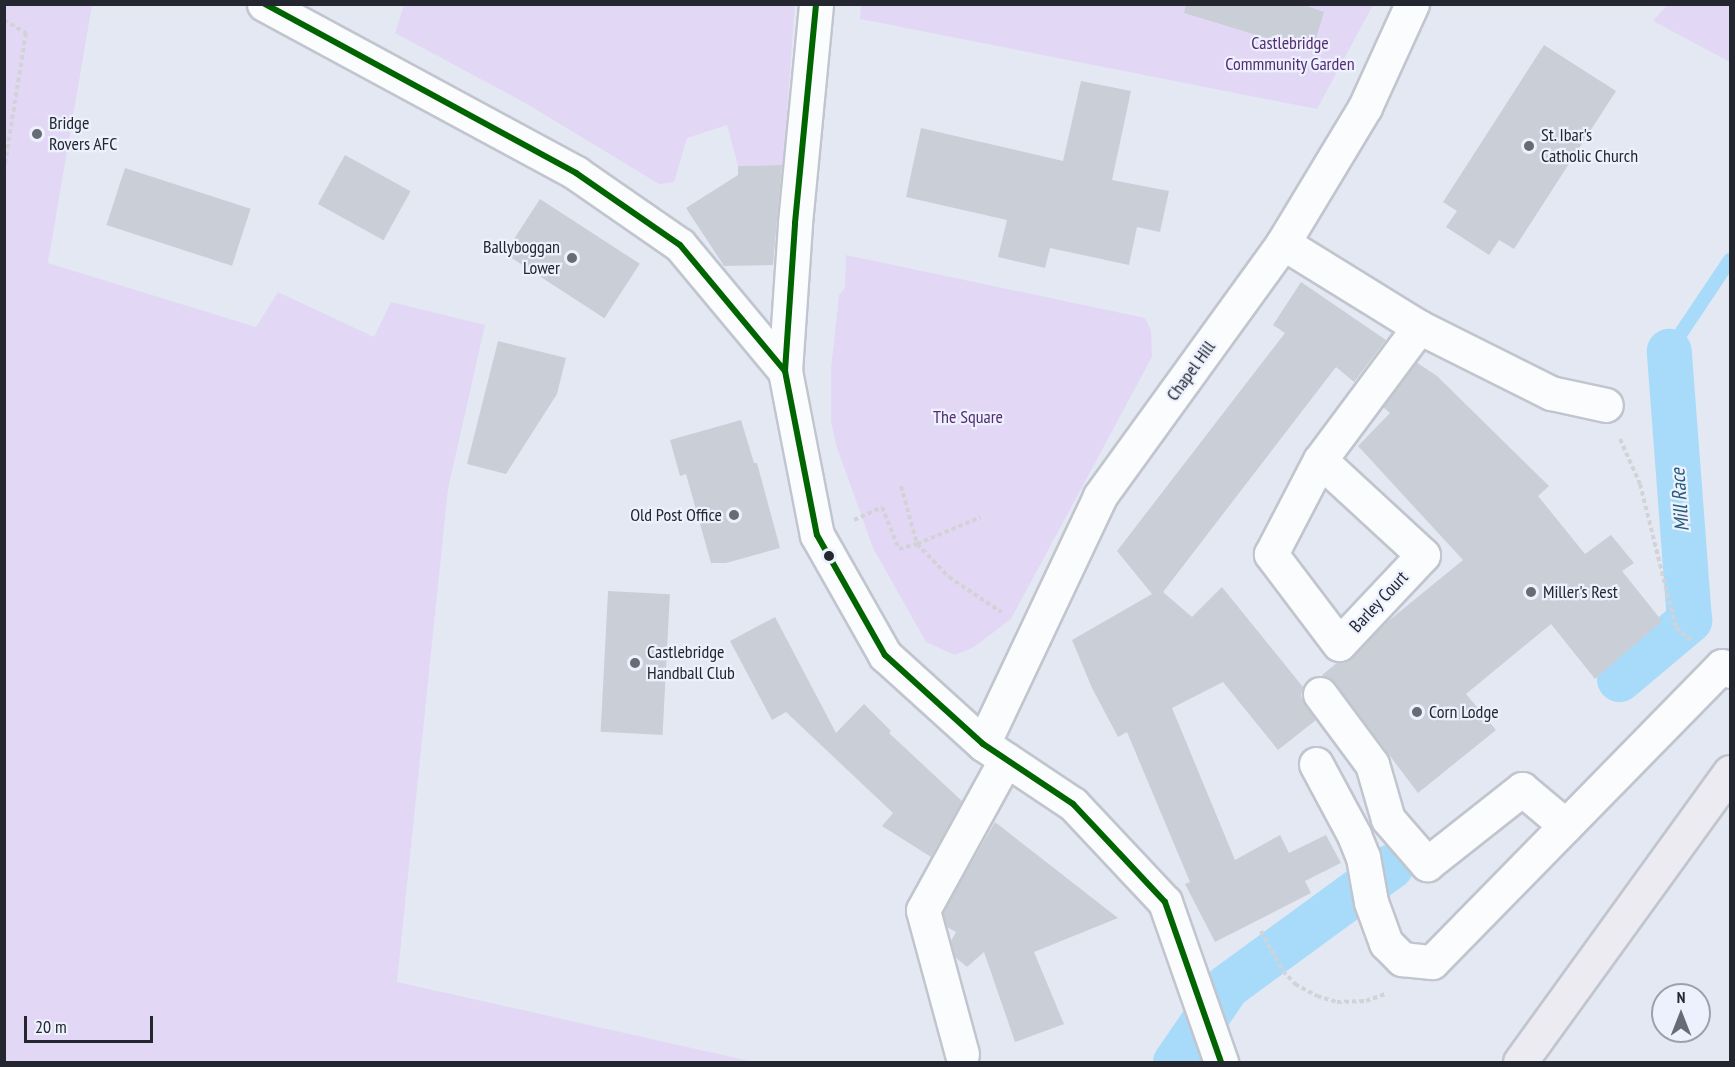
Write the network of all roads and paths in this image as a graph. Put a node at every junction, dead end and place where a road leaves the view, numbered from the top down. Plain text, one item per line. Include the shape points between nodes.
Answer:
1 (264, 4) edge
2 (816, 4) edge
3 (1412, 4) edge
4 (4, 20) edge
5 (4, 170) edge
6 (1283, 243) junction
7 (1419, 327) junction
8 (785, 370) junction
9 (1606, 405) joint
10 (1320, 460) junction
11 (901, 486) dead end
12 (981, 517) dead end
13 (817, 535) junction
14 (917, 544) junction
15 (1035, 634) junction
16 (1726, 669) edge
17 (1320, 694) dead end
18 (995, 751) junction
19 (1316, 764) dead end
20 (1731, 772) edge
21 (1566, 826) junction
22 (1262, 931) dead end
23 (1432, 962) junction
24 (962, 1054) dead end
25 (1221, 1062) edge
26 (1520, 1062) edge

1 - 8 street via 576,173 680,245
2 - 8 street
3 - 6 street, Chapel Hill via 1365,107
4 - 5 path via 26,33
6 - 7 street
6 - 15 street, Chapel Hill via 1100,496
7 - 9 street via 1551,393
7 - 10 street, Barley Court
8 - 13 street
9 - 16 path via 1640,484 1676,628
10 - 10 street, Barley Court via 1271,554 1339,644 1423,555
11 - 14 path
12 - 14 path
13 - 14 path via 882,507 899,549
13 - 18 street via 885,655
14 - 15 path via 949,577
15 - 18 street, Chapel Hill
16 - 21 street
17 - 21 street via 1372,764 1388,819 1427,864 1522,789
18 - 24 street, Chapel Hill via 923,910
18 - 25 street via 1073,804 1166,902
19 - 23 street via 1363,857 1367,889 1386,943 1402,959
20 - 26 main road
21 - 23 street
22 - 23 path via 1282,971 1295,984 1337,1002 1366,1001 1404,987

